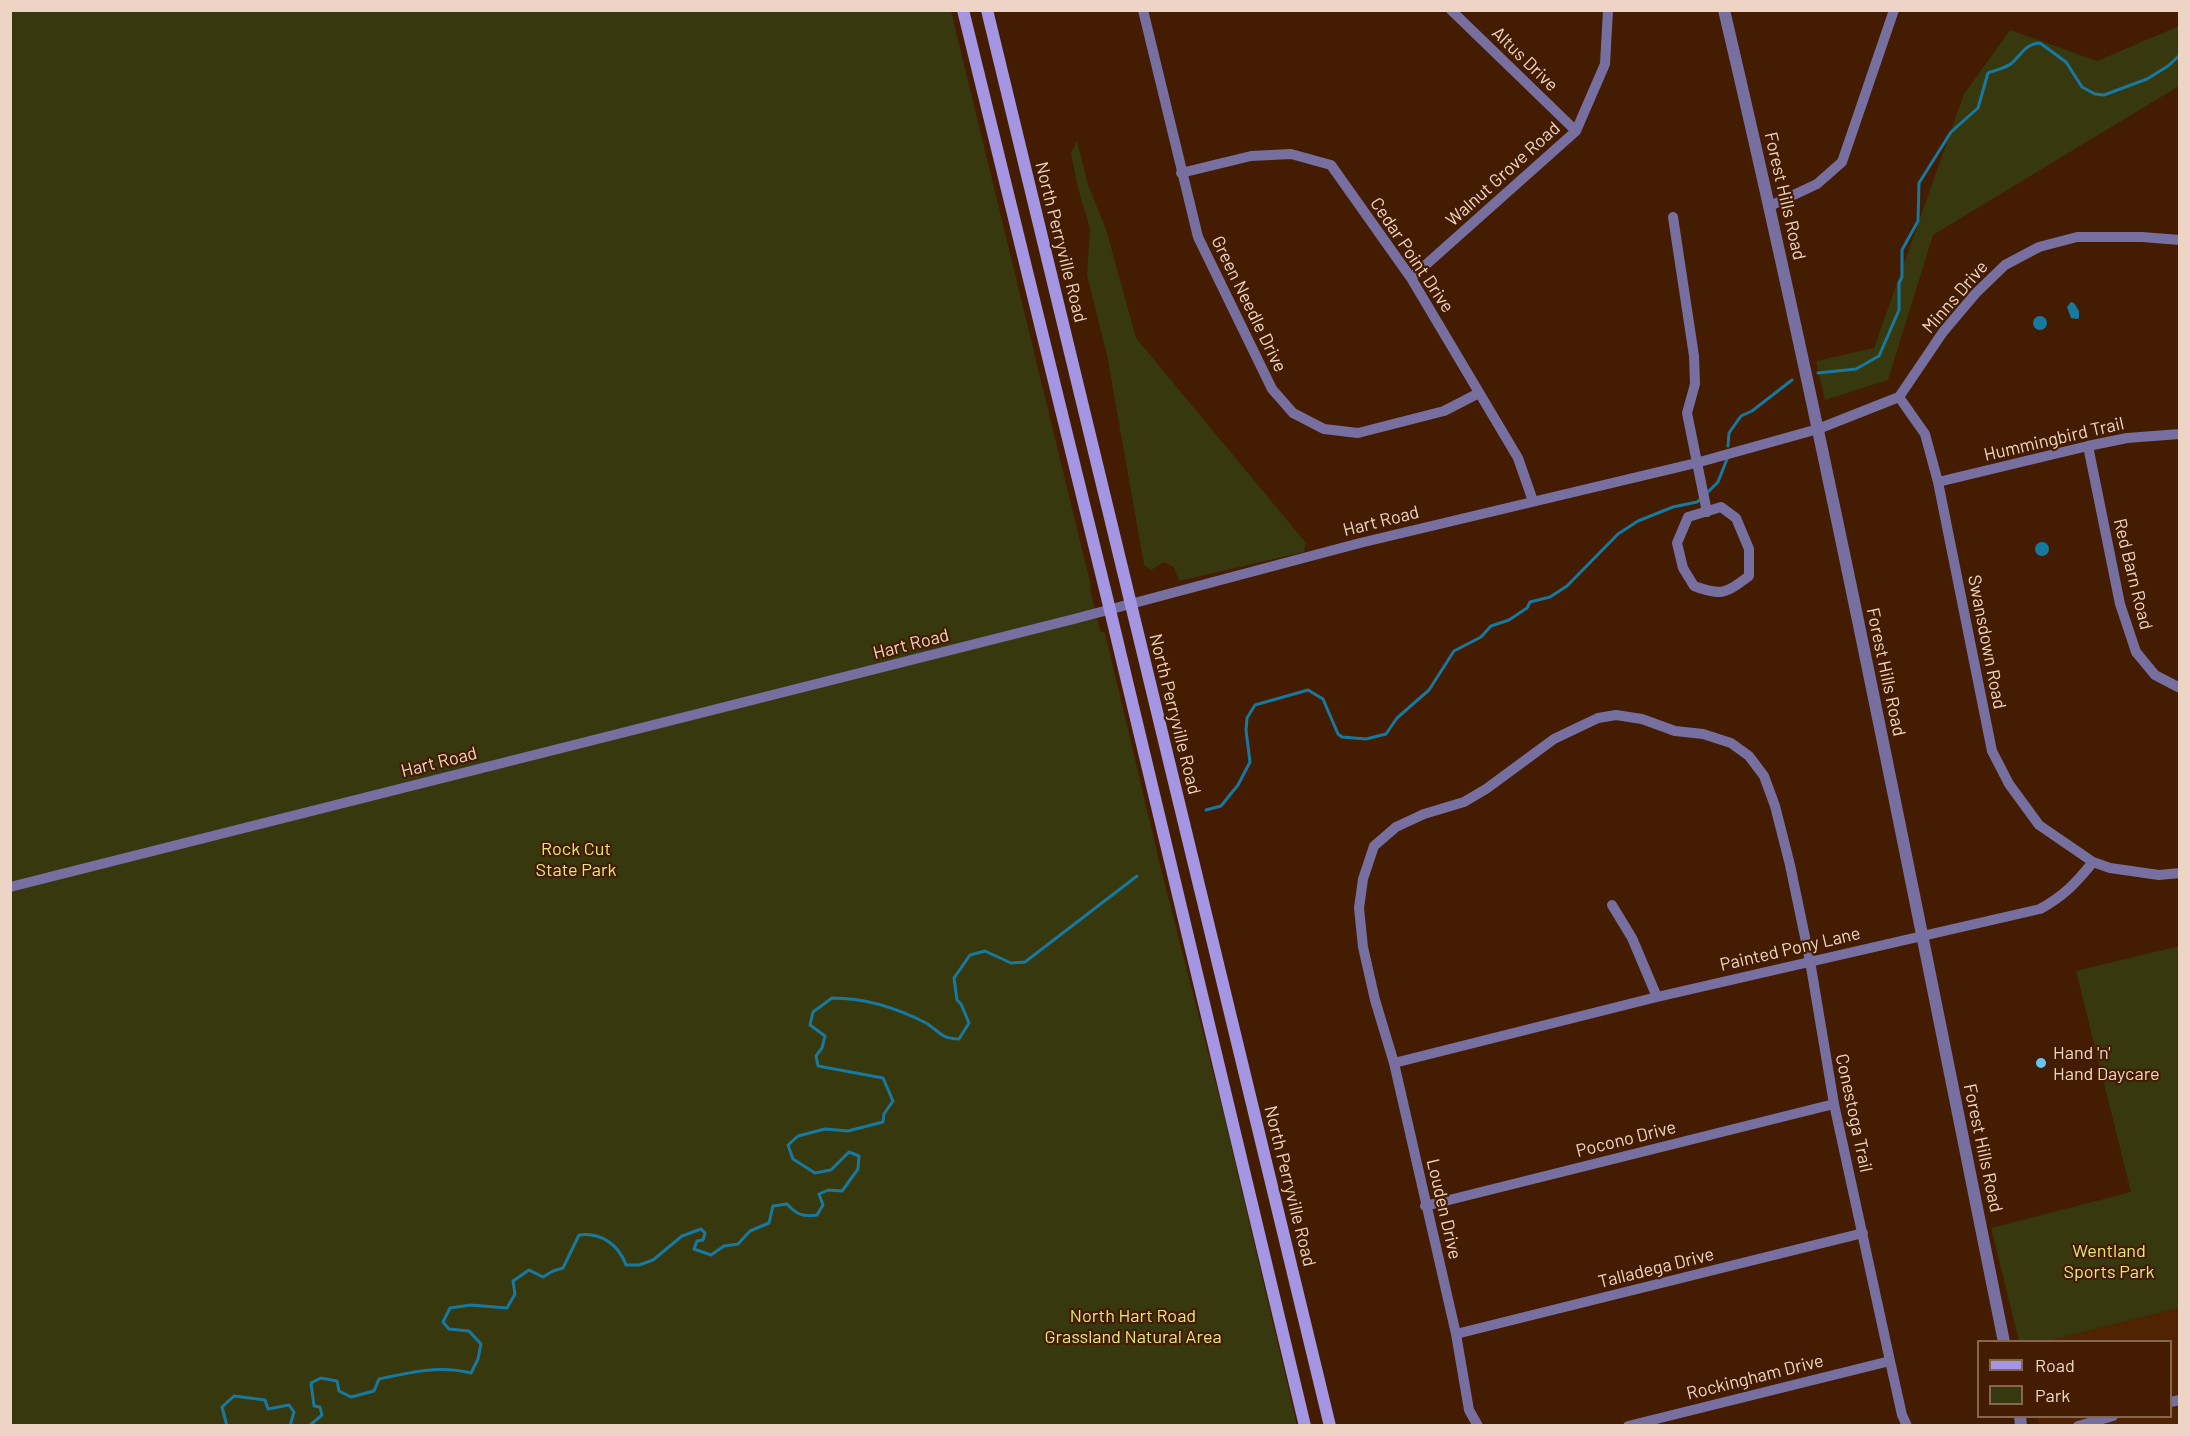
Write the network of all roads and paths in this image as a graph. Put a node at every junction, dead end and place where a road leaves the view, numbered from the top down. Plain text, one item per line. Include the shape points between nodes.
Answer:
1 (963, 10) edge
2 (987, 10) edge
3 (1143, 10) edge
4 (1450, 10) edge
5 (1608, 10) edge
6 (1724, 10) edge
7 (1894, 10) edge
8 (1576, 131) junction
9 (1181, 173) junction
10 (1770, 206) junction
11 (1673, 217) dead end
12 (2180, 240) edge
13 (1411, 278) junction
14 (1479, 393) junction
15 (1899, 397) junction
16 (1818, 429) junction
17 (2180, 434) edge
18 (2088, 446) junction
19 (1696, 463) junction
20 (1938, 482) junction
21 (1533, 501) junction
22 (1707, 512) junction
23 (1130, 604) junction
24 (1110, 610) junction
25 (2180, 688) edge
26 (2093, 862) junction
27 (2180, 873) edge
28 (10, 887) edge
29 (1612, 905) dead end
30 (1921, 936) junction
31 (1810, 962) junction
32 (1657, 997) junction
33 (1375, 1000) joint
34 (1394, 1063) junction
35 (1834, 1104) junction
36 (1425, 1206) junction
37 (1863, 1233) junction
38 (1456, 1334) junction
39 (2004, 1340) edge
40 (1890, 1361) junction
41 (2105, 1418) edge
42 (1305, 1425) edge
43 (1330, 1425) edge
44 (1478, 1425) edge
45 (1628, 1425) edge
46 (1907, 1425) edge
47 (2078, 1425) edge

1 - 24 main road
2 - 23 main road, North Perryville Road
3 - 9 street, Green Needle Drive
4 - 8 street, Altus Drive
5 - 8 street, Walnut Grove Road via 1605,64
6 - 10 street, Forest Hills Road
7 - 10 street via 1842,162 1817,184
8 - 13 street, Walnut Grove Road
9 - 13 street, Cedar Point Drive via 1251,156 1291,154 1331,165
9 - 14 street, Green Needle Drive via 1198,237 1272,389 1293,413 1324,429 1358,433 1444,411
10 - 16 street, Forest Hills Road
11 - 19 street via 1694,356 1695,384 1687,413
12 - 15 street, Minns Drive via 2077,237 2039,247 2005,265 1943,332
13 - 14 street, Cedar Point Drive
14 - 21 street, Cedar Point Drive via 1518,458
15 - 16 street
15 - 20 street, Swansdown Road via 1925,434
16 - 19 street, Hart Road
16 - 30 street, Forest Hills Road
17 - 18 street, Hummingbird Trail
18 - 20 street, Hummingbird Trail
18 - 25 street, Red Barn Road via 2120,604 2136,652 2155,675
19 - 21 street, Hart Road
19 - 22 street
20 - 26 street, Swansdown Road via 1992,751 2009,784 2039,825
21 - 23 street, Hart Road
22 - 22 street via 1721,507 1736,518 1749,549 1749,576 1729,591 1713,592 1694,586 1683,568 1677,543 1688,517
23 - 24 street, Hart Road
23 - 43 main road, North Perryville Road
24 - 28 street, Hart Road
24 - 42 main road
26 - 27 street via 2159,875
26 - 30 street, Painted Pony Lane via 2072,888 2040,909
29 - 32 street via 1632,938
30 - 31 street, Painted Pony Lane
30 - 39 street, Forest Hills Road
31 - 32 street, Painted Pony Lane
31 - 33 street, Conestoga Trail via 1775,806 1764,776 1749,756 1731,743 1702,734 1616,715 1598,718 1554,739 1464,802 1396,827 1374,846 1359,908
31 - 35 street, Conestoga Trail
32 - 34 street, Painted Pony Lane
33 - 34 street, Louden Drive
34 - 36 street, Louden Drive
35 - 36 street, Pocono Drive
35 - 37 street, Conestoga Trail
36 - 38 street, Louden Drive
37 - 38 street, Talladega Drive
37 - 40 street, Conestoga Trail
38 - 44 street, Louden Drive via 1469,1410
40 - 45 street, Rockingham Drive
40 - 46 street, Conestoga Trail
41 - 47 street

